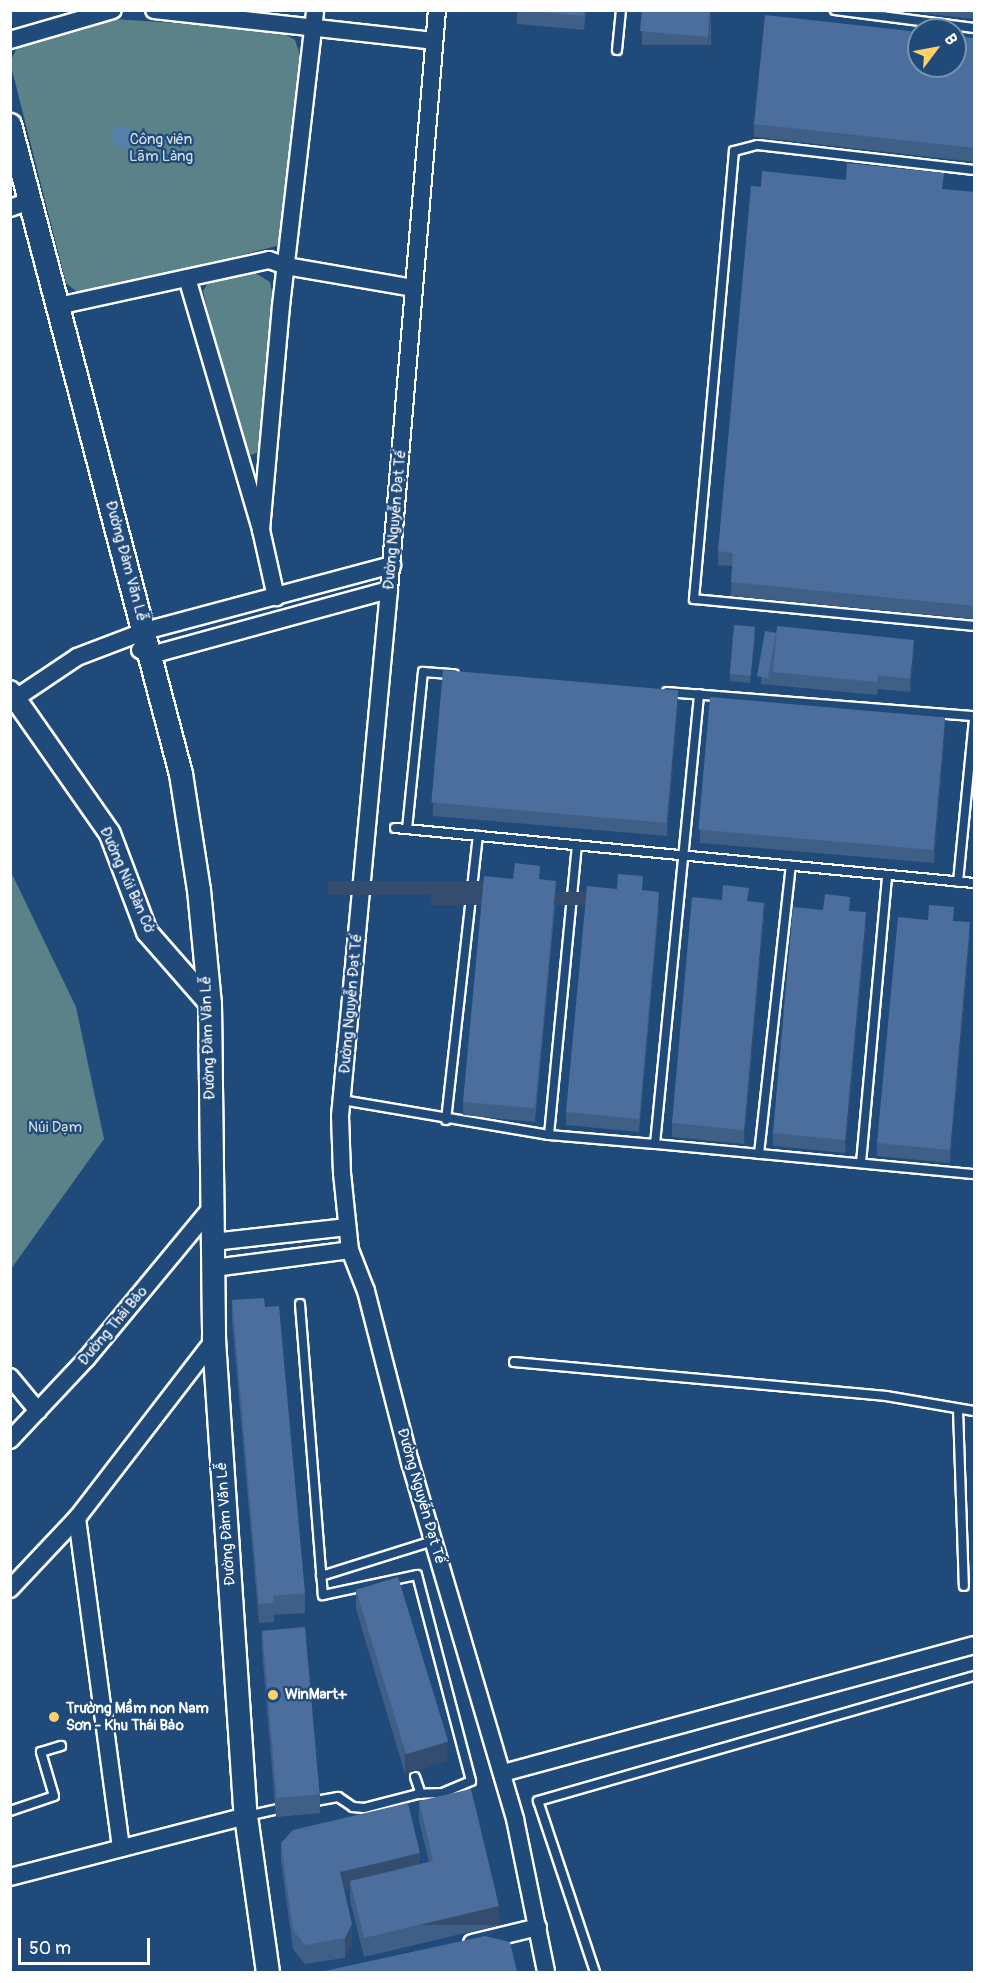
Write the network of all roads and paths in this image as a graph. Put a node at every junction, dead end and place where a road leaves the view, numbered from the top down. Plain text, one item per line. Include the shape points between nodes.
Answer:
1 (113, 10) edge
2 (154, 10) edge
3 (315, 10) edge
4 (437, 10) edge
5 (621, 10) edge
6 (835, 10) edge
7 (975, 28) edge
8 (314, 29) junction
9 (10, 40) edge
10 (433, 41) junction
11 (617, 50) dead end
12 (10, 125) edge
13 (975, 170) edge
14 (32, 200) junction
15 (10, 208) edge
16 (286, 266) junction
17 (187, 278) junction
18 (414, 288) junction
19 (58, 306) junction
20 (261, 530) junction
21 (392, 565) junction
22 (389, 590) junction
23 (276, 597) junction
24 (975, 626) edge
25 (145, 631) junction
26 (120, 641) junction
27 (151, 655) junction
28 (469, 676) edge
29 (653, 691) edge
30 (13, 694) edge
31 (699, 694) junction
32 (975, 718) edge
33 (395, 828) dead end
34 (407, 829) junction
35 (478, 836) junction
36 (577, 845) junction
37 (683, 856) junction
38 (791, 866) junction
39 (887, 875) junction
40 (958, 882) junction
41 (975, 883) edge
42 (210, 1004) junction
43 (342, 1100) junction
44 (446, 1120) junction
45 (549, 1136) junction
46 (655, 1144) junction
47 (759, 1154) junction
48 (861, 1163) junction
49 (975, 1174) edge
50 (212, 1207) junction
51 (347, 1227) junction
52 (213, 1242) junction
53 (350, 1250) junction
54 (214, 1268) junction
55 (300, 1304) dead end
56 (214, 1340) junction
57 (514, 1362) dead end
58 (10, 1377) edge
59 (958, 1409) junction
60 (38, 1411) junction
61 (975, 1411) edge
62 (10, 1440) edge
63 (77, 1518) junction
64 (433, 1541) junction
65 (321, 1576) junction
66 (964, 1586) dead end
67 (10, 1589) edge
68 (975, 1645) edge
69 (975, 1676) edge
70 (61, 1746) dead end
71 (503, 1773) junction
72 (415, 1777) edge
73 (421, 1794) junction
74 (10, 1811) edge
75 (246, 1816) junction
76 (121, 1848) junction
77 (11, 1877) edge
78 (538, 1927) junction
79 (459, 1946) edge
80 (268, 1972) edge
81 (546, 1972) edge
82 (595, 1972) edge

1 - 9 street
2 - 8 street
3 - 8 street
4 - 10 street, Đường Nguyễn Đạt Tế
5 - 11 lane
6 - 7 lane
8 - 10 street
8 - 16 street
10 - 18 street, Đường Nguyễn Đạt Tế
12 - 14 main road, Đường Đàm Văn Lễ
13 - 24 lane via 757,145 734,151 694,599
14 - 15 street
14 - 19 main road, Đường Đàm Văn Lễ
16 - 17 street via 269,260
16 - 18 street
16 - 20 street
17 - 19 street
17 - 20 street
18 - 21 street, Đường Nguyễn Đạt Tế
19 - 25 main road, Đường Đàm Văn Lễ
20 - 23 street
21 - 22 street, Đường Nguyễn Đạt Tế
21 - 23 street
22 - 27 street
22 - 43 street, Đường Nguyễn Đạt Tế
23 - 25 street
25 - 26 street
25 - 27 main road, Đường Đàm Văn Lễ
26 - 27 street
26 - 30 street via 77,657
27 - 42 main road, Đường Đàm Văn Lễ via 181,774 199,890
28 - 34 lane via 423,672
29 - 31 lane
30 - 42 street, Đường Núi Bàn Cờ via 110,834 147,932
31 - 32 lane
31 - 37 lane
32 - 40 lane
33 - 34 lane
34 - 35 lane
35 - 36 lane
35 - 44 lane
36 - 37 lane
36 - 45 lane
37 - 38 lane
37 - 46 lane
38 - 39 lane
38 - 47 lane
39 - 40 lane
39 - 48 lane
40 - 41 lane
42 - 50 main road, Đường Đàm Văn Lễ
43 - 44 lane
43 - 51 street, Đường Nguyễn Đạt Tế
44 - 45 lane
45 - 46 lane
46 - 47 lane
47 - 48 lane
48 - 49 lane
50 - 52 main road, Đường Đàm Văn Lễ
50 - 60 street, Đường Thái Bảo via 87,1359
51 - 52 street
51 - 53 street, Đường Nguyễn Đạt Tế
52 - 54 main road, Đường Đàm Văn Lễ
53 - 54 street
53 - 64 street, Đường Nguyễn Đạt Tế via 366,1291
54 - 56 main road, Đường Đàm Văn Lễ
55 - 65 lane
56 - 63 street
56 - 75 main road, Đường Đàm Văn Lễ
57 - 59 lane via 886,1396
58 - 60 street
59 - 61 lane
59 - 66 lane
60 - 62 street, Đường Thái Bảo
63 - 67 street
63 - 76 street
64 - 65 lane
64 - 71 street, Đường Nguyễn Đạt Tế
65 - 73 lane via 323,1595 417,1575 471,1781 443,1793
68 - 71 street
69 - 82 lane via 538,1801
70 - 74 lane via 41,1752 54,1796
71 - 78 street, Đường Nguyễn Đạt Tế
72 - 73 lane
73 - 75 lane via 364,1808 335,1797
75 - 76 street
75 - 80 main road, Đường Đàm Văn Lễ
76 - 77 street
78 - 79 street
78 - 81 street, Đường Nguyễn Đạt Tế

